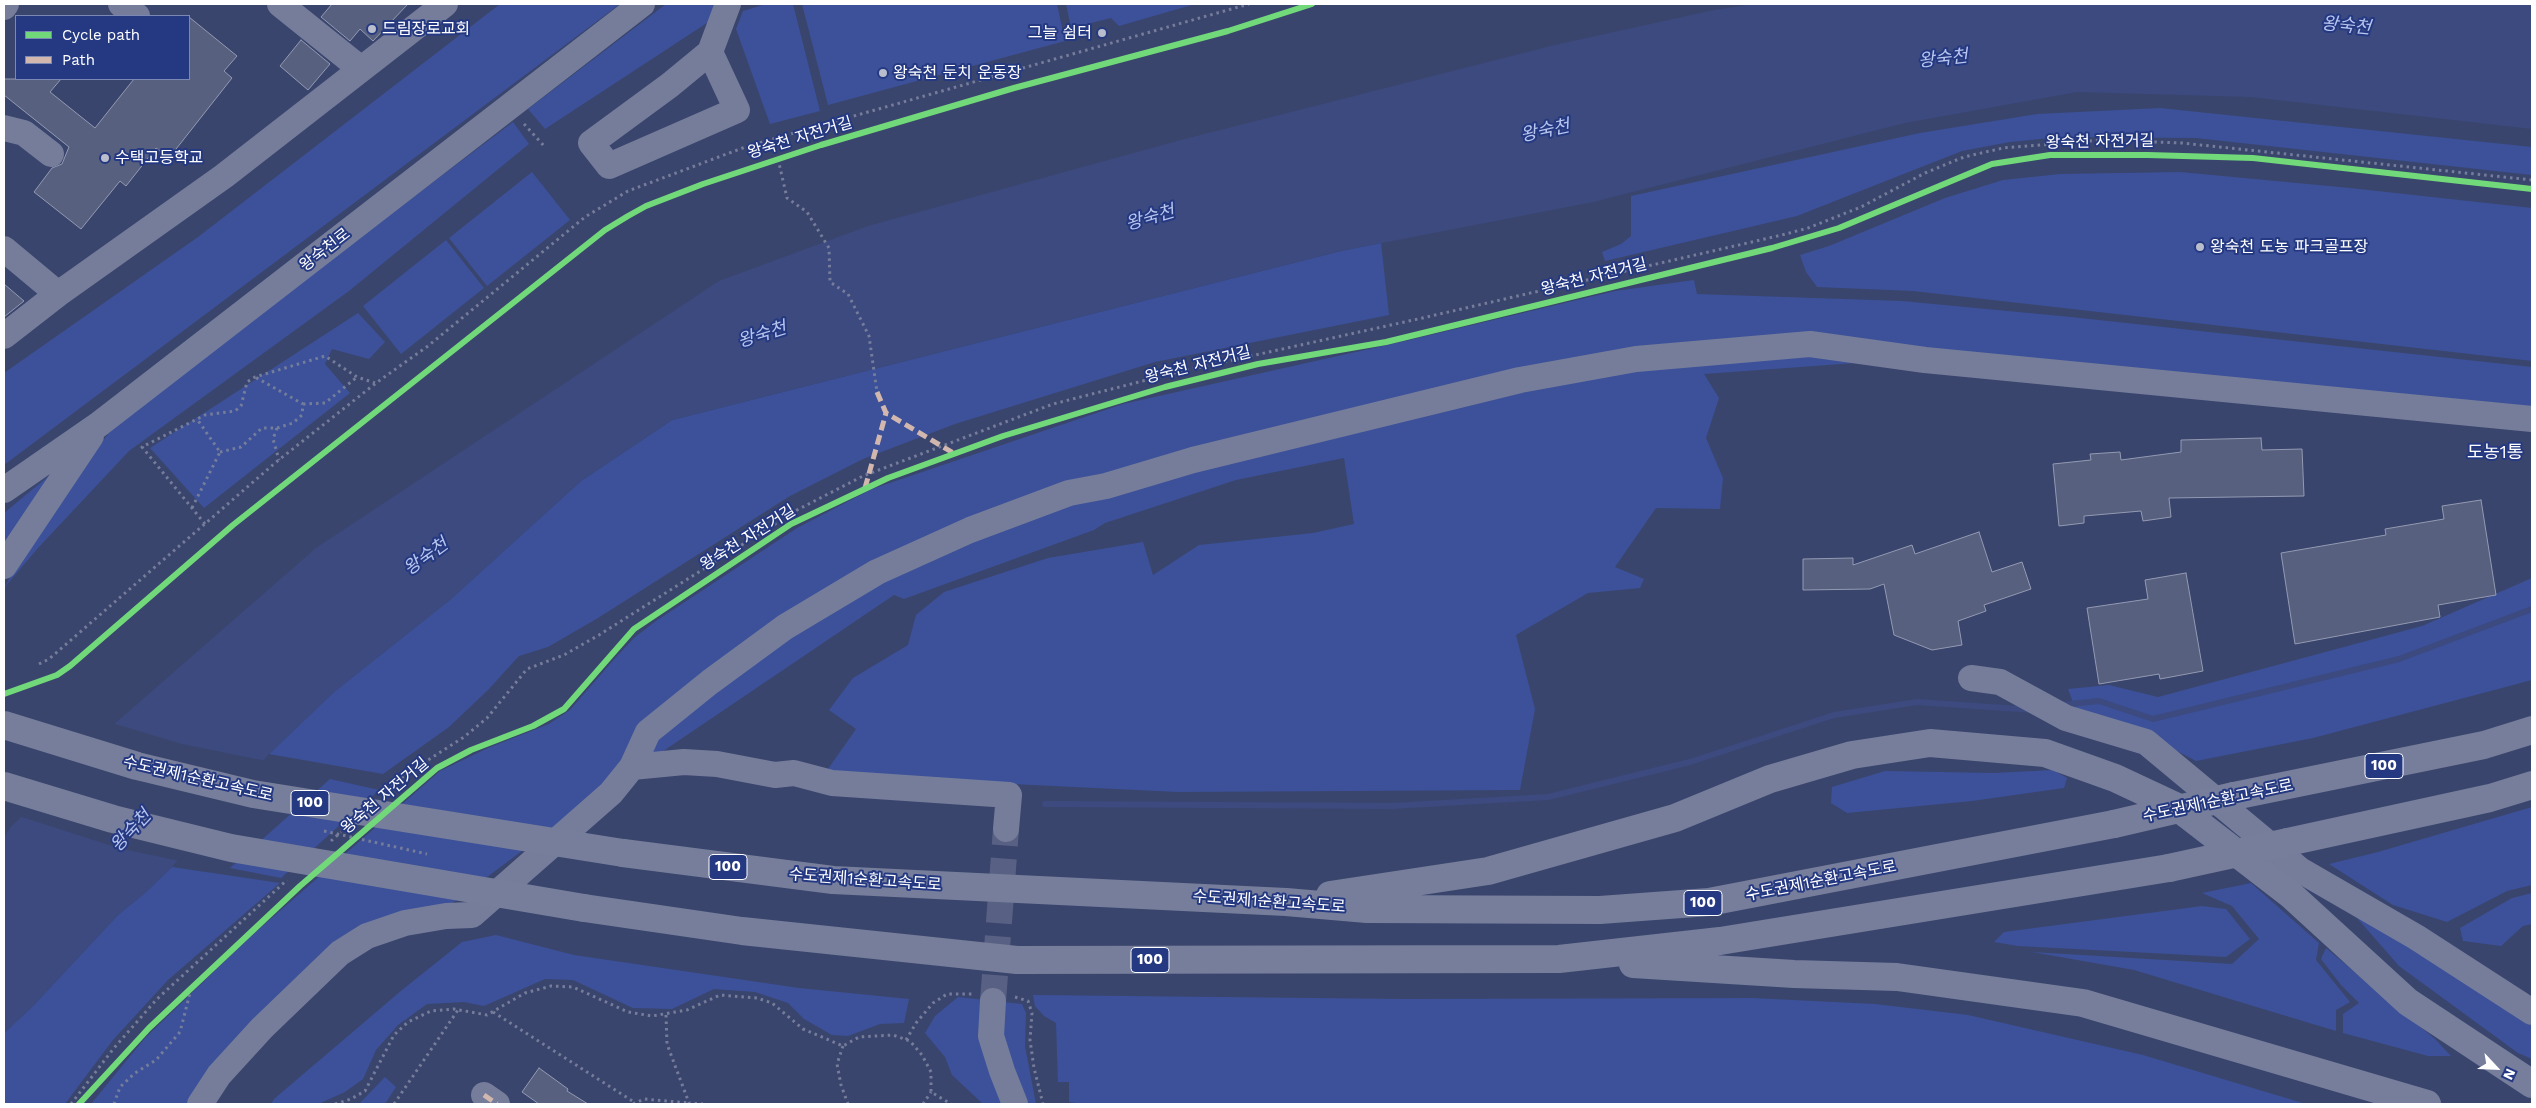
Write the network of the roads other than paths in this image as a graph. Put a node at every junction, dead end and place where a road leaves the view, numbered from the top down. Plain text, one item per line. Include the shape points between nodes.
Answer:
1 (6, 4) edge
2 (121, 4) edge
3 (280, 4) edge
4 (446, 4) edge
5 (642, 4) edge
6 (728, 4) edge
7 (4, 7) edge
8 (136, 15) edge
9 (710, 52) junction
10 (360, 69) junction
11 (4, 128) edge
12 (51, 154) dead end
13 (4, 249) edge
14 (58, 294) junction
15 (4, 336) edge
16 (2532, 419) edge
17 (98, 425) junction
18 (4, 490) edge
19 (4, 566) edge
20 (1971, 678) dead end
21 (4, 725) edge
22 (2532, 730) edge
23 (632, 766) junction
24 (2532, 785) edge
25 (4, 786) edge
26 (1006, 829) tunnel mouth
27 (1286, 902) junction
28 (1559, 960) junction
29 (993, 1001) tunnel mouth
30 (2532, 1012) edge
31 (2532, 1084) edge
32 (200, 1104) edge
33 (1015, 1104) edge
34 (2427, 1104) edge

1 - 7 street
2 - 8 street
3 - 10 street
4 - 10 street
5 - 17 street, 왕숙천로
6 - 9 street
9 - 9 street via 591,143 609,166 737,110
10 - 14 street via 224,176
11 - 12 street via 24,133
13 - 14 street
14 - 15 street
16 - 23 street via 1925,360 1810,344 1607,364 1520,380 1193,460 1106,486 1069,493 970,530 877,572 785,627 648,732
17 - 18 street, 왕숙천로
17 - 19 street
20 - 30 street via 2000,682 2066,718 2146,742 2300,870 2416,936
21 - 27 highway, 수도권제1순환고속도로 / 100, bridge via 137,766 254,794 623,853 833,880
22 - 27 highway, 수도권제1순환고속도로 / 100, bridge via 2484,745 2114,824 1709,902 1600,910 1368,909
23 - 26 street via 684,762 717,764 775,775 794,773 832,783 1009,795
23 - 32 street via 610,794 472,915 405,924 367,936 340,953 262,1028 220,1075
24 - 28 highway, 100, bridge via 2490,798 2169,868 1720,941
25 - 28 highway, 100, bridge via 113,819 231,848 584,908 742,931 1017,960
27 - 31 highway via 1488,871 1675,818 1770,779 1852,755 1930,743 2045,753 2115,778 2177,808 2291,895 2408,1002
28 - 34 highway via 1897,977 2083,1003
29 - 33 street via 991,1036

